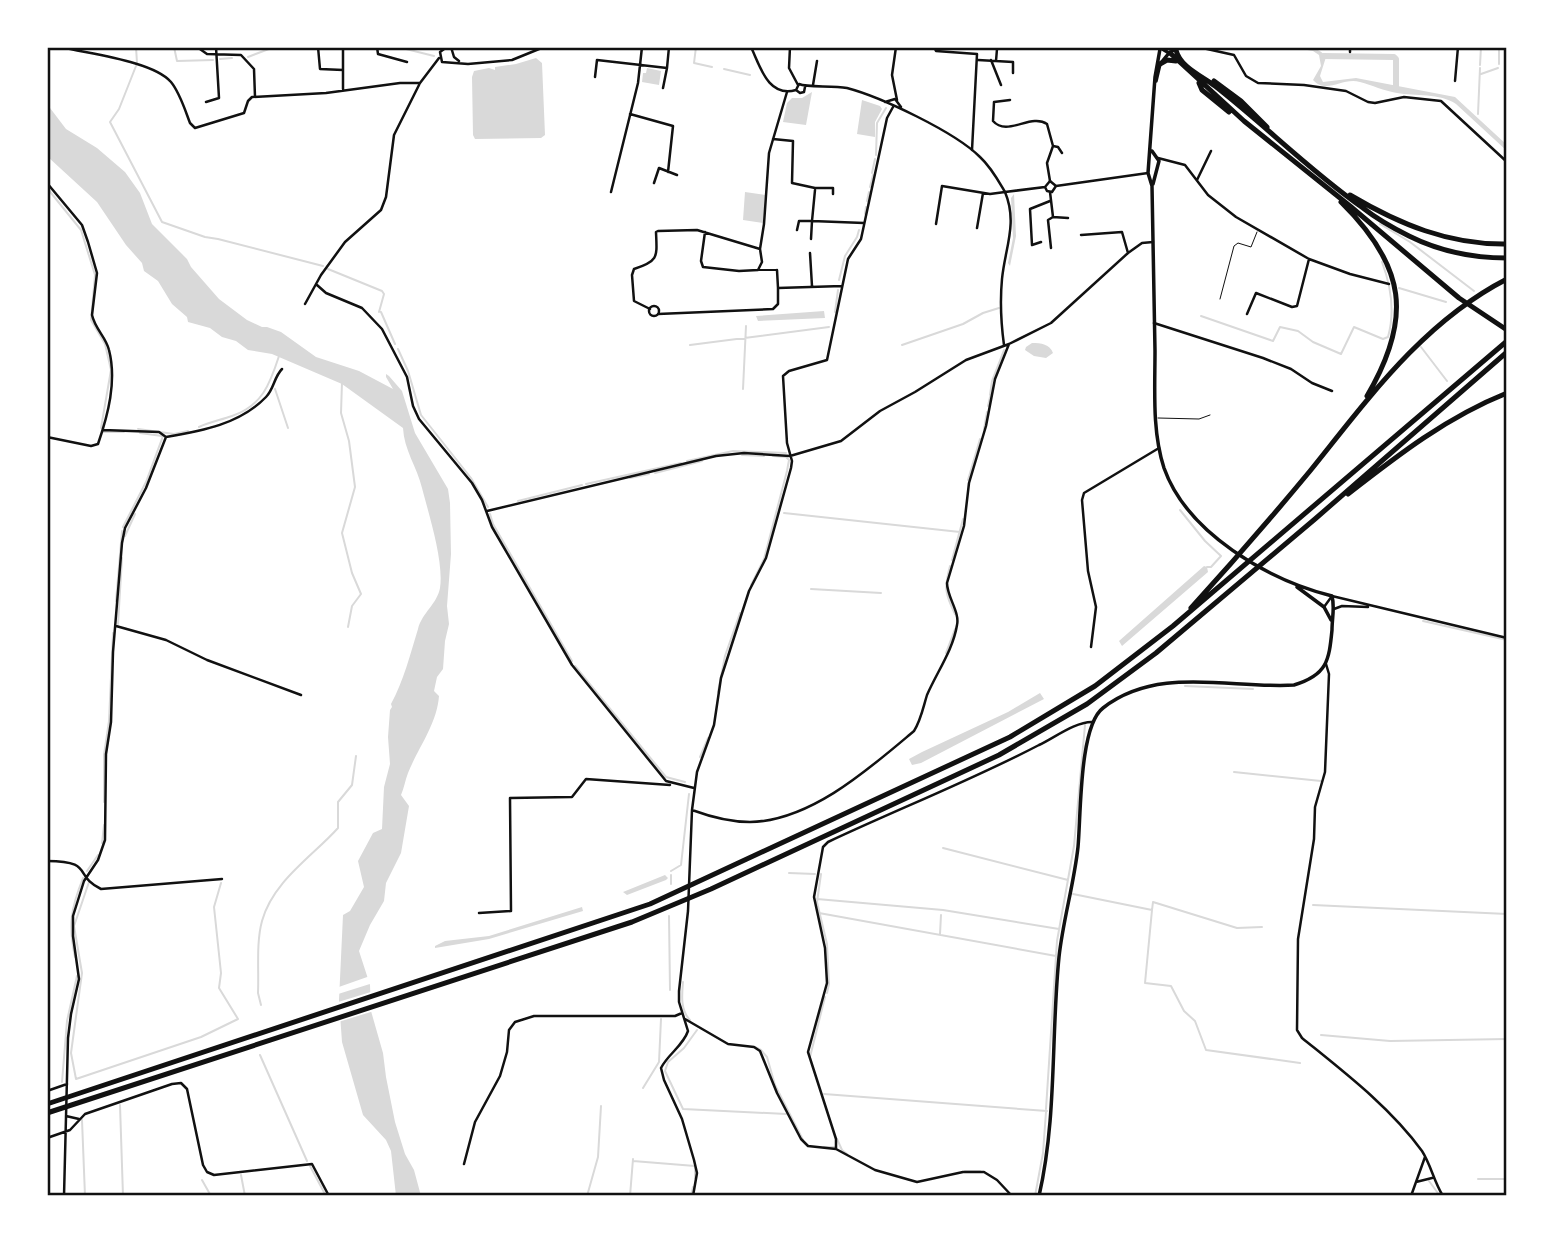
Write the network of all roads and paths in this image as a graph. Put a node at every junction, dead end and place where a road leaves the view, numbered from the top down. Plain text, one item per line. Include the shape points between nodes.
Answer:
1 (61, 47) edge
2 (197, 47) edge
3 (216, 47) edge
4 (318, 47) edge
5 (343, 47) edge
6 (377, 47) edge
7 (544, 47) edge
8 (642, 47) edge
9 (669, 47) edge
10 (751, 47) edge
11 (790, 47) edge
12 (896, 47) edge
13 (934, 47) edge
14 (1198, 47) edge
15 (1458, 47) edge
16 (449, 48) edge
17 (1160, 48) edge
18 (996, 49) dead end
19 (1174, 51) edge
20 (216, 54) junction
21 (454, 57) junction
22 (441, 60) junction
23 (978, 60) junction
24 (993, 60) junction
25 (817, 61) dead end
26 (1176, 61) junction
27 (407, 62) dead end
28 (451, 62) junction
29 (461, 64) junction
30 (640, 64) junction
31 (1160, 64) junction
32 (667, 68) junction
33 (1191, 69) junction
34 (343, 70) junction
35 (1013, 72) dead end
36 (595, 77) dead end
37 (1204, 78) junction
38 (1213, 81) junction
39 (1455, 81) dead end
40 (420, 83) junction
41 (798, 85) junction
42 (813, 85) junction
43 (1001, 85) dead end
44 (1155, 86) junction
45 (805, 87) junction
46 (663, 88) dead end
47 (343, 89) junction
48 (796, 90) junction
49 (787, 92) junction
50 (255, 97) junction
51 (1010, 100) dead end
52 (206, 102) dead end
53 (894, 103) junction
54 (630, 114) junction
55 (1264, 129) junction
56 (773, 139) junction
57 (1277, 139) junction
58 (1053, 146) junction
59 (1152, 149) junction
60 (972, 150) junction
61 (1211, 150) dead end
62 (1062, 153) dead end
63 (1157, 157) junction
64 (1150, 158) junction
65 (1166, 160) junction
66 (1507, 162) edge
67 (1159, 164) junction
68 (668, 172) junction
69 (677, 175) dead end
70 (1151, 176) junction
71 (1197, 180) junction
72 (1050, 181) junction
73 (1322, 181) junction
74 (47, 183) edge
75 (654, 183) dead end
76 (1329, 183) junction
77 (1056, 186) junction
78 (1045, 187) junction
79 (815, 188) junction
80 (611, 192) dead end
81 (1005, 192) junction
82 (1050, 192) junction
83 (983, 193) junction
84 (833, 194) dead end
85 (1050, 201) junction
86 (1053, 218) junction
87 (1068, 218) dead end
88 (812, 221) junction
89 (864, 223) junction
90 (936, 224) dead end
91 (977, 228) dead end
92 (797, 230) dead end
93 (1258, 230) junction
94 (705, 232) junction
95 (1056, 235) dead end
96 (1081, 235) dead end
97 (1050, 236) junction
98 (811, 239) dead end
99 (1041, 242) dead end
100 (1153, 242) junction
101 (1507, 244) edge
102 (760, 248) junction
103 (1051, 248) dead end
104 (810, 253) dead end
105 (1128, 253) junction
106 (1507, 258) edge
107 (1309, 259) junction
108 (757, 270) junction
109 (777, 270) joint
110 (1507, 279) edge
111 (1389, 284) dead end
112 (317, 285) junction
113 (812, 286) junction
114 (842, 286) junction
115 (778, 288) junction
116 (1220, 299) dead end
117 (305, 304) dead end
118 (650, 309) junction
119 (658, 314) junction
120 (1247, 314) dead end
121 (1154, 323) junction
122 (1505, 330) edge
123 (1507, 341) edge
124 (1009, 344) junction
125 (1004, 345) junction
126 (1507, 352) edge
127 (282, 369) dead end
128 (1332, 391) dead end
129 (1507, 393) edge
130 (1210, 415) dead end
131 (1354, 417) junction
132 (1156, 418) junction
133 (103, 430) junction
134 (47, 437) edge
135 (166, 437) junction
136 (1159, 448) junction
137 (790, 456) junction
138 (489, 511) junction
139 (1315, 519) junction
140 (1292, 584) junction
141 (1332, 596) junction
142 (1324, 607) junction
143 (1380, 607) junction
144 (1334, 608) junction
145 (116, 626) junction
146 (1173, 626) junction
147 (1332, 626) junction
148 (1507, 638) edge
149 (1091, 647) dead end
150 (1326, 664) junction
151 (301, 695) dead end
152 (1093, 722) junction
153 (674, 785) junction
154 (694, 788) junction
155 (692, 810) junction
156 (47, 861) edge
157 (87, 875) junction
158 (222, 879) dead end
159 (479, 913) dead end
160 (682, 1013) junction
161 (685, 1019) junction
162 (688, 1027) junction
163 (694, 1027) junction
164 (687, 1036) junction
165 (67, 1086) junction
166 (47, 1091) edge
167 (47, 1104) edge
168 (47, 1113) edge
169 (66, 1116) junction
170 (79, 1119) junction
171 (65, 1133) junction
172 (47, 1138) edge
173 (836, 1149) junction
174 (1425, 1157) junction
175 (464, 1164) dead end
176 (1432, 1178) junction
177 (1416, 1182) junction
178 (64, 1196) edge
179 (329, 1196) edge
180 (693, 1196) edge
181 (1012, 1196) edge
182 (1039, 1196) edge
183 (1411, 1196) edge
184 (1443, 1196) edge

1 - 50 street via 159,73 171,82 193,127 244,113
2 - 20 street
3 - 20 street
4 - 34 street via 320,69
5 - 34 street
6 - 27 street via 378,54
7 - 29 street via 517,59
8 - 30 street
9 - 32 street
10 - 49 street via 762,75
11 - 41 street via 789,68
12 - 53 street
13 - 23 street via 936,51 977,54
14 - 66 street via 1234,55 1255,82 1346,91 1375,103 1404,97 1444,103
15 - 39 street
16 - 21 street
16 - 22 street via 442,50
17 - 19 main road
17 - 44 main road
18 - 24 street
19 - 26 highway
19 - 31 main road
19 - 33 highway
20 - 50 street via 237,53 248,61 255,73
20 - 52 street via 219,98
21 - 28 street
21 - 29 street
22 - 28 street
22 - 40 street
23 - 24 street
23 - 60 street
24 - 35 street via 1013,59
24 - 43 street
25 - 42 street
26 - 31 highway
26 - 73 highway
28 - 29 street
30 - 32 street
30 - 36 street via 597,60
30 - 54 street
31 - 44 main road
32 - 46 street
33 - 37 highway
33 - 55 highway
34 - 47 street
37 - 38 highway
37 - 55 highway
38 - 55 highway
38 - 57 highway via 1241,101
40 - 47 street
40 - 112 street via 391,143 381,210 345,242
41 - 45 street
41 - 48 street
42 - 45 street
42 - 53 street via 842,87
44 - 59 main road
45 - 48 street via 802,93
47 - 50 street
48 - 49 street
49 - 56 street
51 - 58 street via 994,102 995,124 1004,127 1041,120 1050,128
53 - 60 street
53 - 89 street
54 - 68 street via 673,126
54 - 80 street
55 - 57 highway
56 - 79 street via 793,141 792,183
56 - 102 street
57 - 73 highway
58 - 62 street
58 - 72 street via 1047,163
59 - 63 main road
59 - 64 main road
60 - 81 street
61 - 71 street
63 - 64 main road
63 - 65 street
63 - 67 main road
64 - 70 main road
65 - 67 street
65 - 71 street via 1185,165
67 - 70 main road
68 - 69 street
68 - 75 street via 659,168
70 - 77 street
70 - 100 main road
71 - 93 street via 1208,195
72 - 77 street
72 - 78 street
73 - 76 highway
73 - 122 highway
73 - 131 highway via 1372,238 1388,265 1396,293 1397,323 1391,348
74 - 133 street via 82,225 97,273 92,316 106,340 112,371
76 - 101 highway via 1424,231 1470,242
76 - 106 highway via 1412,237 1460,254
77 - 82 street
78 - 81 street
78 - 82 street
79 - 84 street via 833,188
79 - 88 street
81 - 83 street
81 - 125 street via 1011,233 1002,276
82 - 85 street
83 - 90 street via 942,186
83 - 91 street
85 - 86 street
85 - 99 street via 1030,209 1032,245
86 - 87 street
86 - 97 street via 1048,220
88 - 89 street
88 - 92 street via 799,221
88 - 98 street
89 - 114 street
93 - 107 street
93 - 116 lane via 1251,247 1234,246
94 - 102 street
94 - 108 street via 703,267
94 - 118 street via 689,228 656,232 654,261 632,275 634,301
95 - 97 street
96 - 105 street via 1122,232
97 - 103 street
100 - 105 street via 1142,243
100 - 121 main road
102 - 108 street via 762,262
104 - 113 street
105 - 124 street via 1051,323
107 - 111 street
107 - 120 street via 1297,306 1256,293
108 - 109 street
109 - 115 street
110 - 131 highway via 1468,301 1432,330
112 - 117 street
112 - 138 street via 362,308 383,329 407,377 419,419
113 - 114 street
113 - 115 street
114 - 137 street via 827,360 783,376
115 - 119 street via 778,304 773,309
118 - 119 street via 651,315
118 - 119 street via 656,307
121 - 128 street via 1263,358
121 - 132 main road
123 - 146 highway
124 - 125 street
124 - 155 street via 995,379 947,583 958,623 914,731 832,795 787,816 741,822
125 - 137 street via 966,360 880,411 841,441
126 - 139 highway
127 - 135 street via 268,395 244,415
129 - 139 highway via 1429,433
130 - 132 lane
131 - 146 highway via 1244,550
132 - 136 main road
133 - 134 street via 98,444 91,446
133 - 135 street via 159,432
135 - 145 street via 125,528
136 - 140 main road via 1184,505 1213,535
136 - 149 street via 1084,492 1087,565 1096,607
137 - 138 street via 716,456
137 - 154 street via 791,468 766,558 721,678 714,724
138 - 153 street via 492,527 572,665 666,781
139 - 168 highway via 1126,676 1009,750 654,914
140 - 141 main road
140 - 142 main road
141 - 142 street
141 - 143 street
141 - 144 main road
142 - 147 main road
143 - 144 street
143 - 148 street
144 - 147 main road
145 - 151 street via 166,640
145 - 157 street via 105,840
146 - 167 highway via 1095,686 1034,724 703,881 621,914
147 - 150 main road
150 - 152 main road via 1311,679 1294,685 1155,684 1107,705
150 - 174 street via 1325,772 1315,807 1298,939 1297,1030 1380,1105
152 - 173 street via 823,847 814,897 827,983 808,1052
152 - 182 main road via 1059,957 1048,1141
153 - 154 street
153 - 159 street via 586,779 572,797 510,797 510,911
154 - 155 street
155 - 160 street via 679,991
156 - 157 street via 75,863
157 - 158 street via 101,889
157 - 165 street via 72,925 79,979 71,1014
160 - 161 street
160 - 175 street via 534,1016 515,1022 509,1030 500,1076 475,1122
161 - 162 street
161 - 163 street
162 - 163 street
162 - 164 street
163 - 164 street
163 - 173 street via 727,1044 760,1051 804,1144
164 - 180 street via 661,1068 694,1160
165 - 166 street
165 - 169 street
169 - 170 street
169 - 171 street
170 - 171 street
170 - 179 street via 181,1083 187,1089 207,1172 214,1175 312,1164
171 - 172 street
171 - 178 street
173 - 181 street via 904,1180 923,1182 984,1172
174 - 176 street
174 - 177 street
176 - 177 street
176 - 184 street
177 - 183 street

